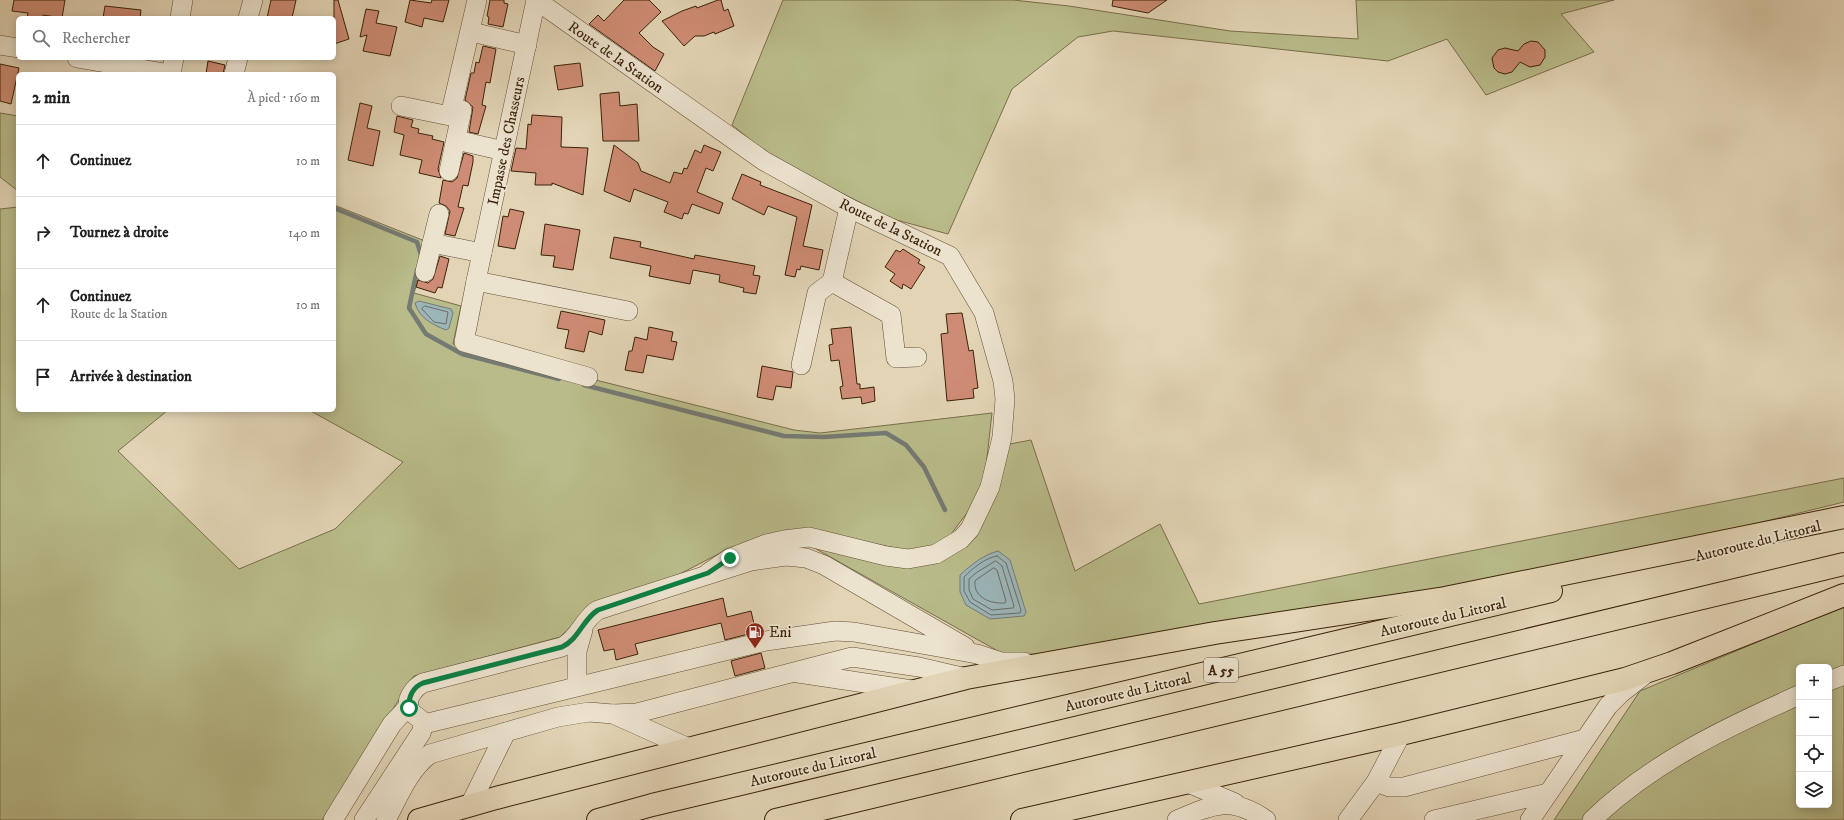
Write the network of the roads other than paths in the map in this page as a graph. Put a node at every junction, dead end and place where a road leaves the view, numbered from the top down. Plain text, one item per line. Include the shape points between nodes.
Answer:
1 (183, 0) edge
2 (253, 0) edge
3 (536, 0) edge
4 (482, 4) edge
5 (180, 16) edge
6 (249, 16) edge
7 (480, 34) junction
8 (0, 45) edge
9 (527, 45) junction
10 (16, 48) edge
11 (89, 60) edge
12 (174, 60) edge
13 (238, 60) edge
14 (473, 64) dead end
15 (159, 72) edge
16 (171, 72) edge
17 (234, 72) edge
18 (401, 106) dead end
19 (462, 110) dead end
20 (456, 140) junction
21 (504, 151) junction
22 (449, 171) dead end
23 (850, 208) junction
24 (439, 214) dead end
25 (432, 243) junction
26 (482, 253) junction
27 (425, 272) dead end
28 (476, 281) junction
29 (832, 282) junction
30 (628, 311) dead end
31 (917, 357) dead end
32 (801, 365) dead end
33 (588, 378) dead end
34 (1844, 517) edge
35 (1844, 520) edge
36 (1844, 564) edge
37 (708, 573) junction
38 (1844, 595) edge
39 (584, 624) junction
40 (976, 654) junction
41 (1054, 661) junction
42 (791, 672) junction
43 (1648, 672) junction
44 (1844, 675) edge
45 (966, 678) junction
46 (1832, 680) edge
47 (577, 686) junction
48 (916, 691) junction
49 (1796, 696) edge
50 (409, 706) junction
51 (613, 714) junction
52 (424, 724) junction
53 (506, 732) junction
54 (1402, 734) junction
55 (1585, 739) junction
56 (691, 748) junction
57 (1186, 782) junction
58 (1376, 782) junction
59 (1548, 793) junction
60 (470, 805) junction
61 (1241, 806) junction
62 (333, 820) edge
63 (364, 820) edge
64 (386, 820) edge
65 (419, 820) edge
66 (598, 820) edge
67 (776, 820) edge
68 (1022, 820) edge
69 (1177, 820) edge
70 (1266, 820) edge
71 (1348, 820) edge
72 (1434, 820) edge
73 (1530, 820) edge
74 (1592, 820) edge

1 - 5 street
2 - 6 street
3 - 9 street, Impasse des Chasseurs
3 - 23 street, Route de la Station via 764,161
4 - 7 street
4 - 18 street via 450,116
7 - 9 street
7 - 14 street
8 - 10 street
9 - 21 street, Impasse des Chasseurs
11 - 15 street
12 - 16 street
13 - 17 street
19 - 20 street
20 - 21 street
20 - 22 street
21 - 26 street, Impasse des Chasseurs
23 - 29 street
23 - 37 street, Route de la Station via 950,256 984,313 1003,381 1005,399 1002,436 990,487 970,529 961,539 936,554 908,559 809,537 766,544 730,558
24 - 25 street
25 - 26 street
25 - 27 street
26 - 28 street, Impasse des Chasseurs
28 - 30 street
28 - 33 street, Impasse des Chasseurs via 464,342
29 - 31 street via 891,316 896,358
29 - 32 street via 817,293
34 - 41 highway via 1445,598
35 - 66 highway, Autoroute du Littoral / A 55
36 - 67 highway
37 - 39 street via 602,608 591,615
37 - 40 street via 751,561 786,556 806,558 824,564
38 - 43 highway
39 - 47 street via 577,651
39 - 50 street via 573,641 562,647 423,683 415,688
40 - 41 street via 1010,663
40 - 47 street via 834,631 766,641
41 - 45 highway
42 - 45 street via 852,657 919,667
42 - 48 street
42 - 51 street via 638,713
43 - 54 highway
43 - 55 street via 1613,701
44 - 46 street
45 - 48 highway
47 - 52 street
48 - 56 highway
49 - 74 street via 1740,721 1666,762 1616,797
50 - 52 street via 410,711
50 - 62 street via 392,724
51 - 53 street via 572,714
51 - 56 street
52 - 63 street via 421,733
53 - 60 street
53 - 64 street via 440,750 424,758 413,772
54 - 57 highway
54 - 58 street
55 - 58 street via 1404,786 1389,788
55 - 59 street
56 - 60 highway
57 - 61 street
57 - 68 highway
58 - 71 street
59 - 72 street
59 - 73 street
60 - 65 highway
61 - 69 street via 1213,806
61 - 70 street

